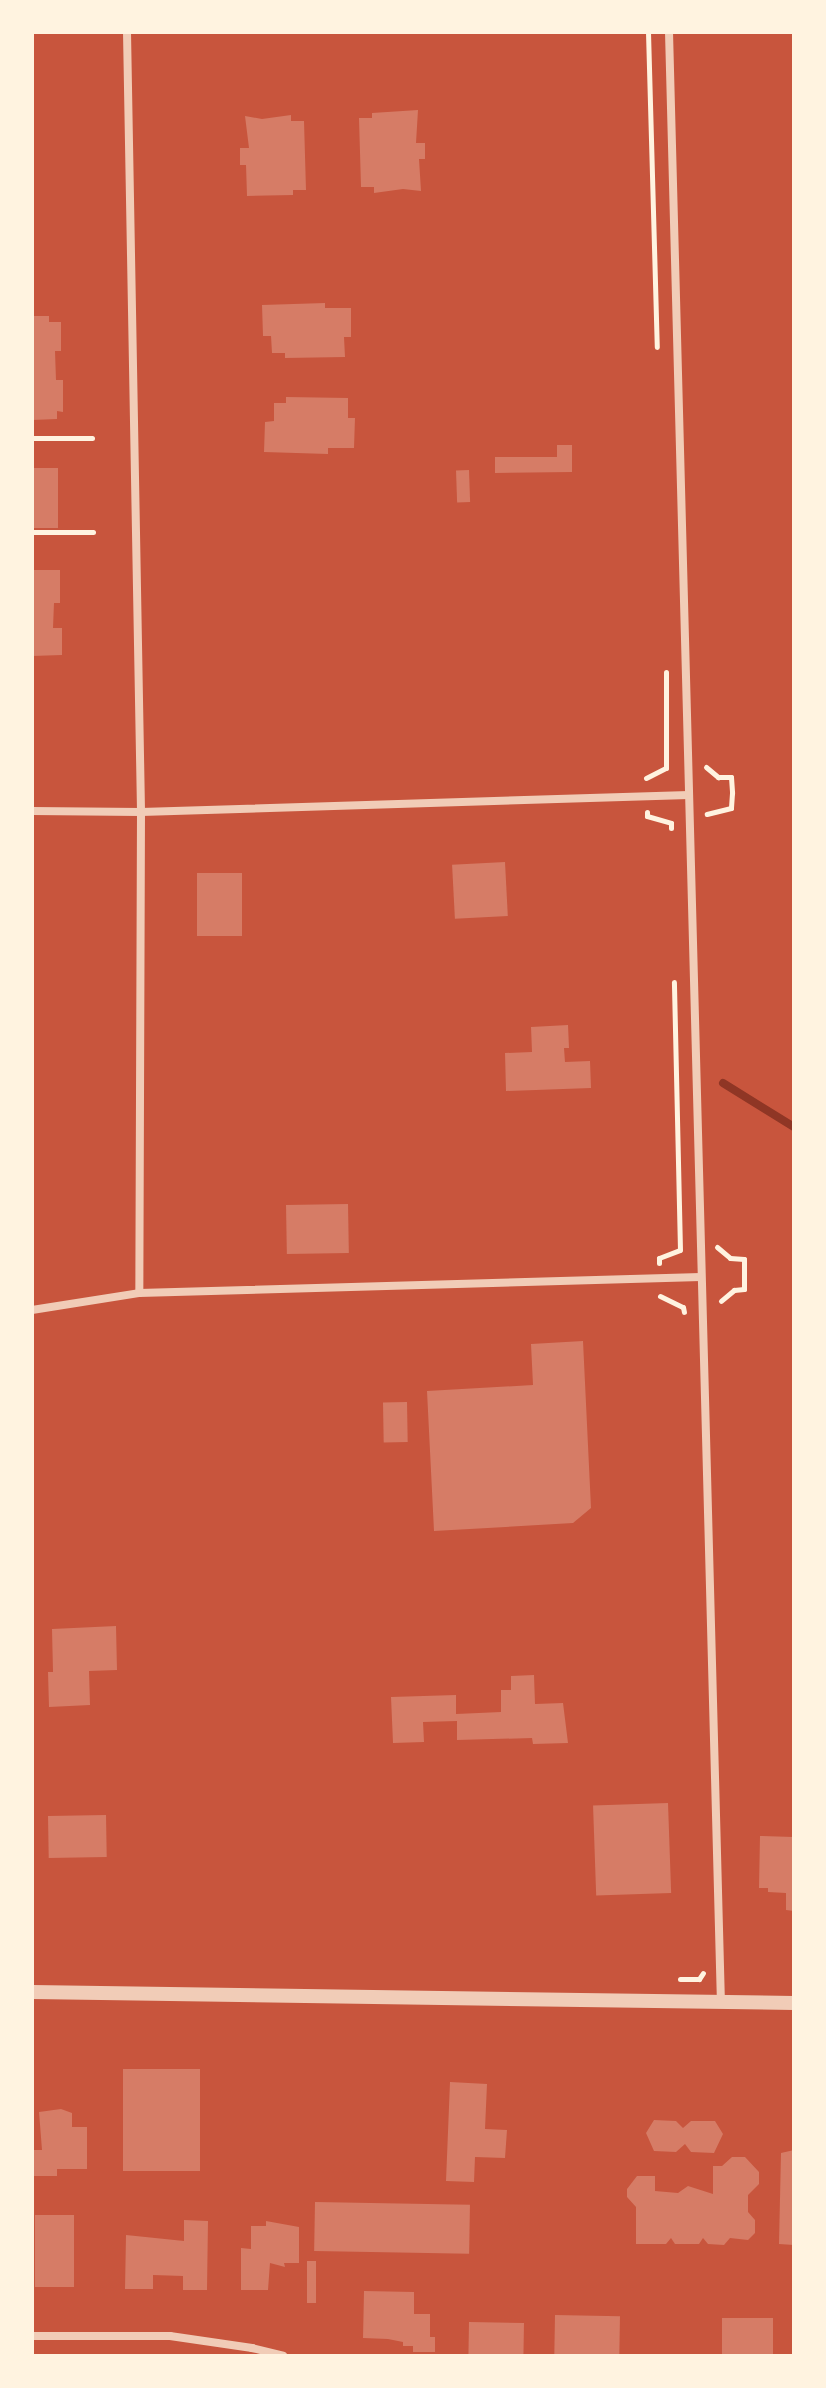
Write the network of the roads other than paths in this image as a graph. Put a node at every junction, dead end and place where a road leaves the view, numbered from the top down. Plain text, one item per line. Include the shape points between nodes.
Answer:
1 (127, 32) edge
2 (669, 32) edge
3 (689, 795) junction
4 (32, 811) edge
5 (141, 812) junction
6 (701, 1277) junction
7 (139, 1293) junction
8 (32, 1310) edge
9 (32, 1992) edge
10 (721, 2003) junction
11 (794, 2003) edge
12 (32, 2336) edge
13 (283, 2356) edge

1 - 5 street
2 - 3 street
3 - 5 street
3 - 6 street
4 - 5 street
5 - 7 street
6 - 7 street
6 - 10 street
7 - 8 street
9 - 10 street
10 - 11 street
12 - 13 street via 170,2336

